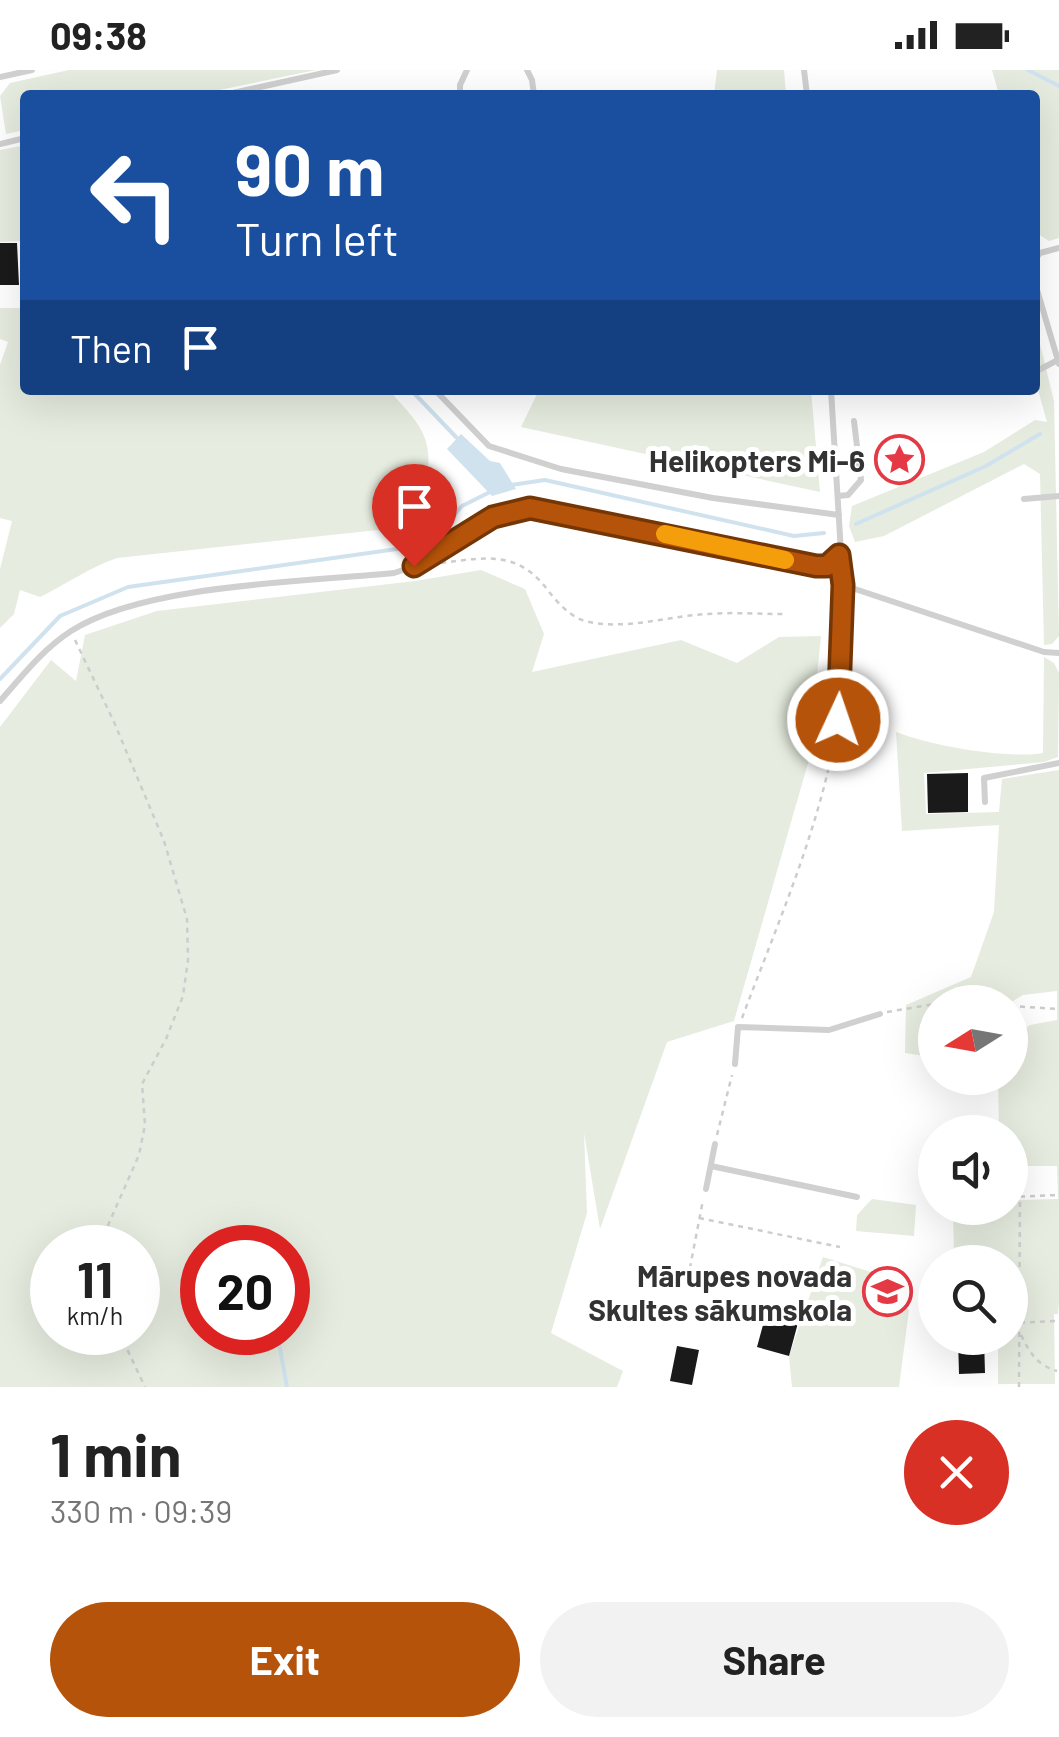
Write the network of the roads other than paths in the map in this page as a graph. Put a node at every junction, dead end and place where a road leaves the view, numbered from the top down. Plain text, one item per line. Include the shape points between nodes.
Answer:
1 (32, 70) edge
2 (337, 70) edge
3 (0, 77) edge
4 (247, 90) edge
5 (1040, 300) edge
6 (1058, 362) edge
7 (440, 395) edge
8 (831, 395) edge
9 (854, 421) dead end
10 (838, 496) junction
11 (1059, 496) edge
12 (1024, 499) dead end
13 (839, 516) junction
14 (839, 555) junction
15 (843, 585) junction
16 (1059, 653) edge
17 (0, 701) edge
18 (838, 720) road end
19 (1059, 763) edge
20 (985, 802) dead end
21 (880, 1014) road end
22 (735, 1064) road end
23 (715, 1144) road end
24 (710, 1166) junction
25 (706, 1188) road end
26 (856, 1197) dead end

1 - 3 lane
2 - 4 lane
5 - 6 lane
7 - 13 lane via 489,446 561,470
8 - 10 lane
9 - 10 lane via 861,480
10 - 13 lane
11 - 12 lane
13 - 14 lane
14 - 15 lane
14 - 17 lane via 816,566 530,508 493,517 394,573 192,593 110,610 48,648
15 - 16 lane via 1024,648
15 - 18 lane
19 - 20 lane via 984,778
21 - 22 lane via 829,1030 738,1027
23 - 24 lane
24 - 25 lane
24 - 26 lane

